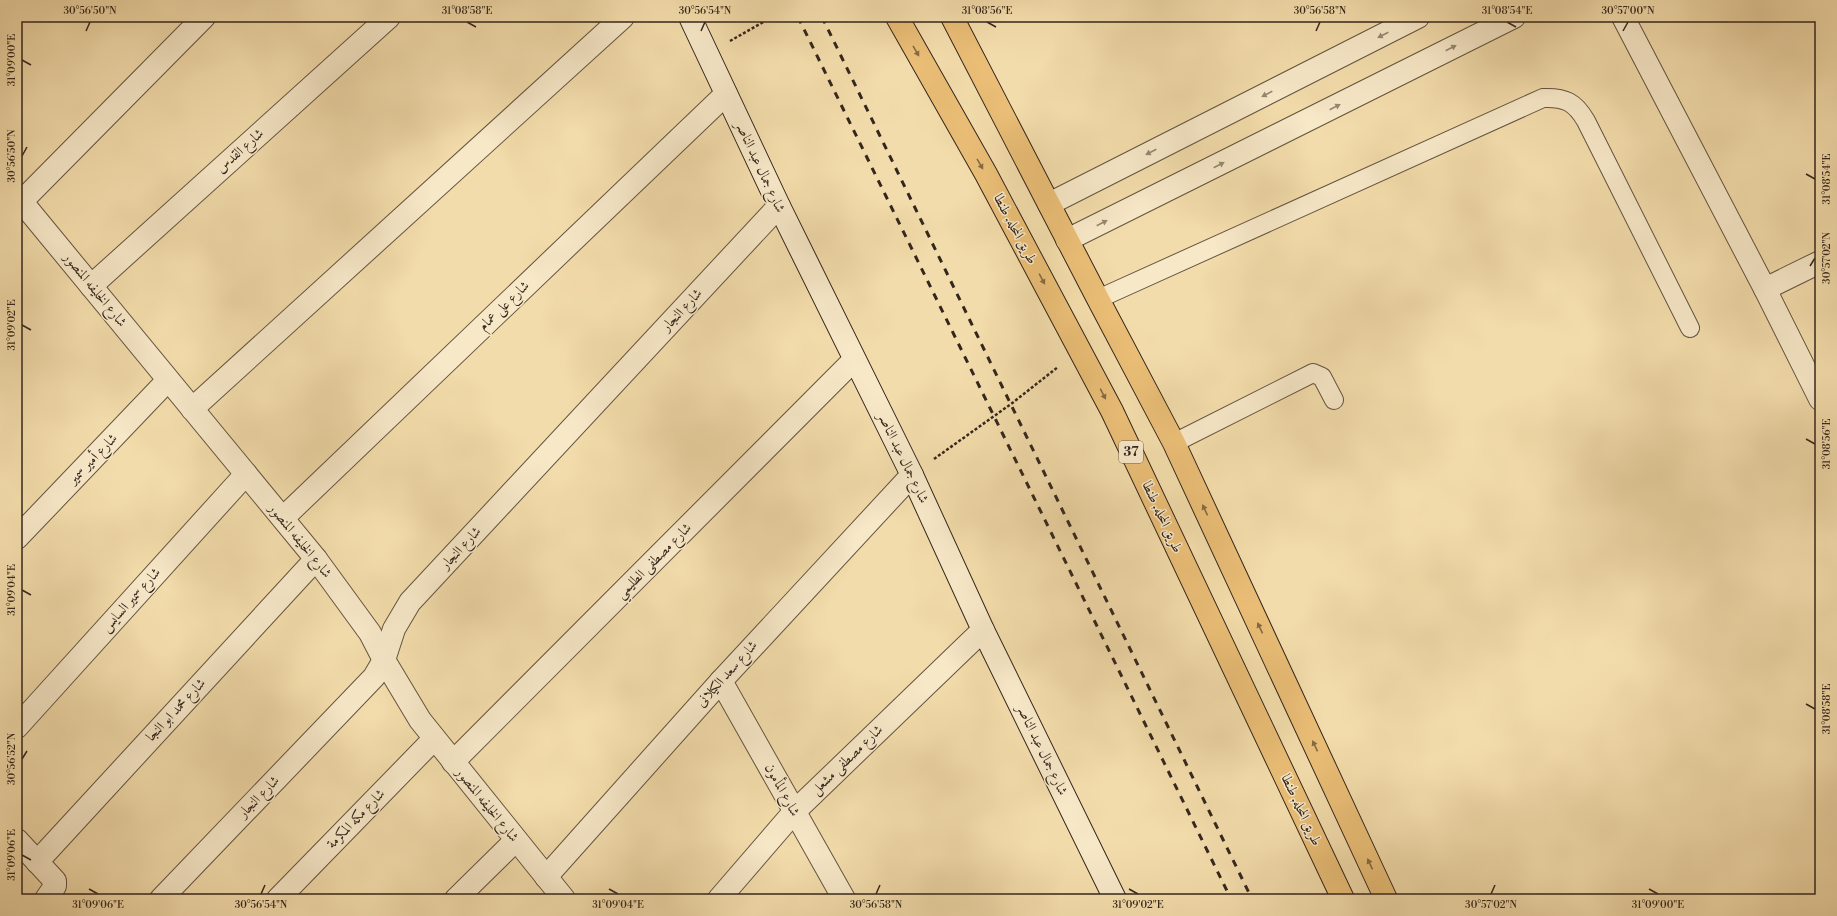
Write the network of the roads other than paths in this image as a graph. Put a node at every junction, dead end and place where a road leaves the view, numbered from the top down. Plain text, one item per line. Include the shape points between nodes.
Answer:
1 (204, 17) edge
2 (389, 17) edge
3 (623, 17) edge
4 (690, 17) edge
5 (897, 17) edge
6 (952, 17) edge
7 (1418, 17) edge
8 (1514, 17) edge
9 (1623, 17) edge
10 (726, 94) junction
11 (19, 199) edge
12 (1049, 204) junction
13 (779, 206) junction
14 (1067, 240) junction
15 (1820, 262) edge
16 (91, 286) junction
17 (1765, 289) junction
18 (1098, 299) junction
19 (1690, 328) dead end
20 (854, 360) junction
21 (168, 380) junction
22 (1334, 400) dead end
23 (1820, 400) edge
24 (192, 409) junction
25 (1174, 443) junction
26 (246, 474) junction
27 (912, 475) junction
28 (283, 518) junction
29 (17, 538) edge
30 (316, 559) junction
31 (983, 630) junction
32 (384, 660) junction
33 (721, 681) junction
34 (17, 727) edge
35 (434, 739) junction
36 (453, 762) junction
37 (794, 812) junction
38 (17, 840) edge
39 (516, 840) junction
40 (37, 862) junction
41 (546, 877) junction
42 (46, 899) edge
43 (161, 899) edge
44 (278, 899) edge
45 (456, 899) edge
46 (564, 899) edge
47 (719, 899) edge
48 (844, 899) edge
49 (1115, 899) edge
50 (1343, 899) edge
51 (1386, 899) edge

1 - 11 street
2 - 16 street, شارع القدس
3 - 24 street
4 - 10 street, شارع جمال عبد الناصر
5 -> 50 main road, طريق المحله, طنطا / 37 via 986,174 1112,412
6 - 12 main road
7 -> 12 street
14 -> 8 street
9 - 17 street
10 - 13 street, شارع جمال عبد الناصر
10 - 28 street, شارع على عمام
11 - 16 street, شارع الخليفه المنصور
12 - 14 main road
13 - 20 street, شارع جمال عبد الناصر
13 - 32 street, شارع النجار via 410,602 394,629
14 - 18 main road
15 - 17 street
16 - 21 street, شارع الخليفه المنصور
17 - 23 street
18 - 19 lane via 1544,98 1556,98 1569,101 1586,120
18 - 25 main road
20 - 27 street, شارع جمال عبد الناصر
20 - 36 street, شارع مصطفى الطليمي
21 - 24 street, شارع الخليفه المنصور
21 - 29 street, شارع أمير سمير
22 - 25 lane via 1322,377 1313,373
24 - 26 street, شارع الخليفه المنصور
51 -> 25 main road
26 - 28 street, شارع الخليفه المنصور
26 - 34 street, شارع سمير السايس
27 - 31 street, شارع جمال عبد الناصر
27 - 33 street, شارع سعد الكيلانى
28 - 30 street, شارع الخليفه المنصور
30 - 32 street, شارع الخليفه المنصور via 370,633
30 - 40 street, شارع محمد ابو النجا
31 - 37 street, شارع مصطفى مشعل
31 - 49 street, شارع جمال عبد الناصر
32 - 35 street, شارع الخليفه المنصور
32 - 43 street, شارع النجار via 374,677
33 - 37 street, شارع المأمون
33 - 41 street, شارع سعد الكيلانى
35 - 36 street, شارع الخليفه المنصور
35 - 44 street, شارع مكه المكرمة
36 - 39 street, شارع الخليفه المنصور
37 - 47 street, شارع مصطفى مشعل
37 - 48 street, شارع المأمون
38 - 40 street
39 - 41 street, شارع الخليفه المنصور
39 - 45 street
40 - 42 street via 55,881 56,886
41 - 46 street, شارع الخليفه المنصور

